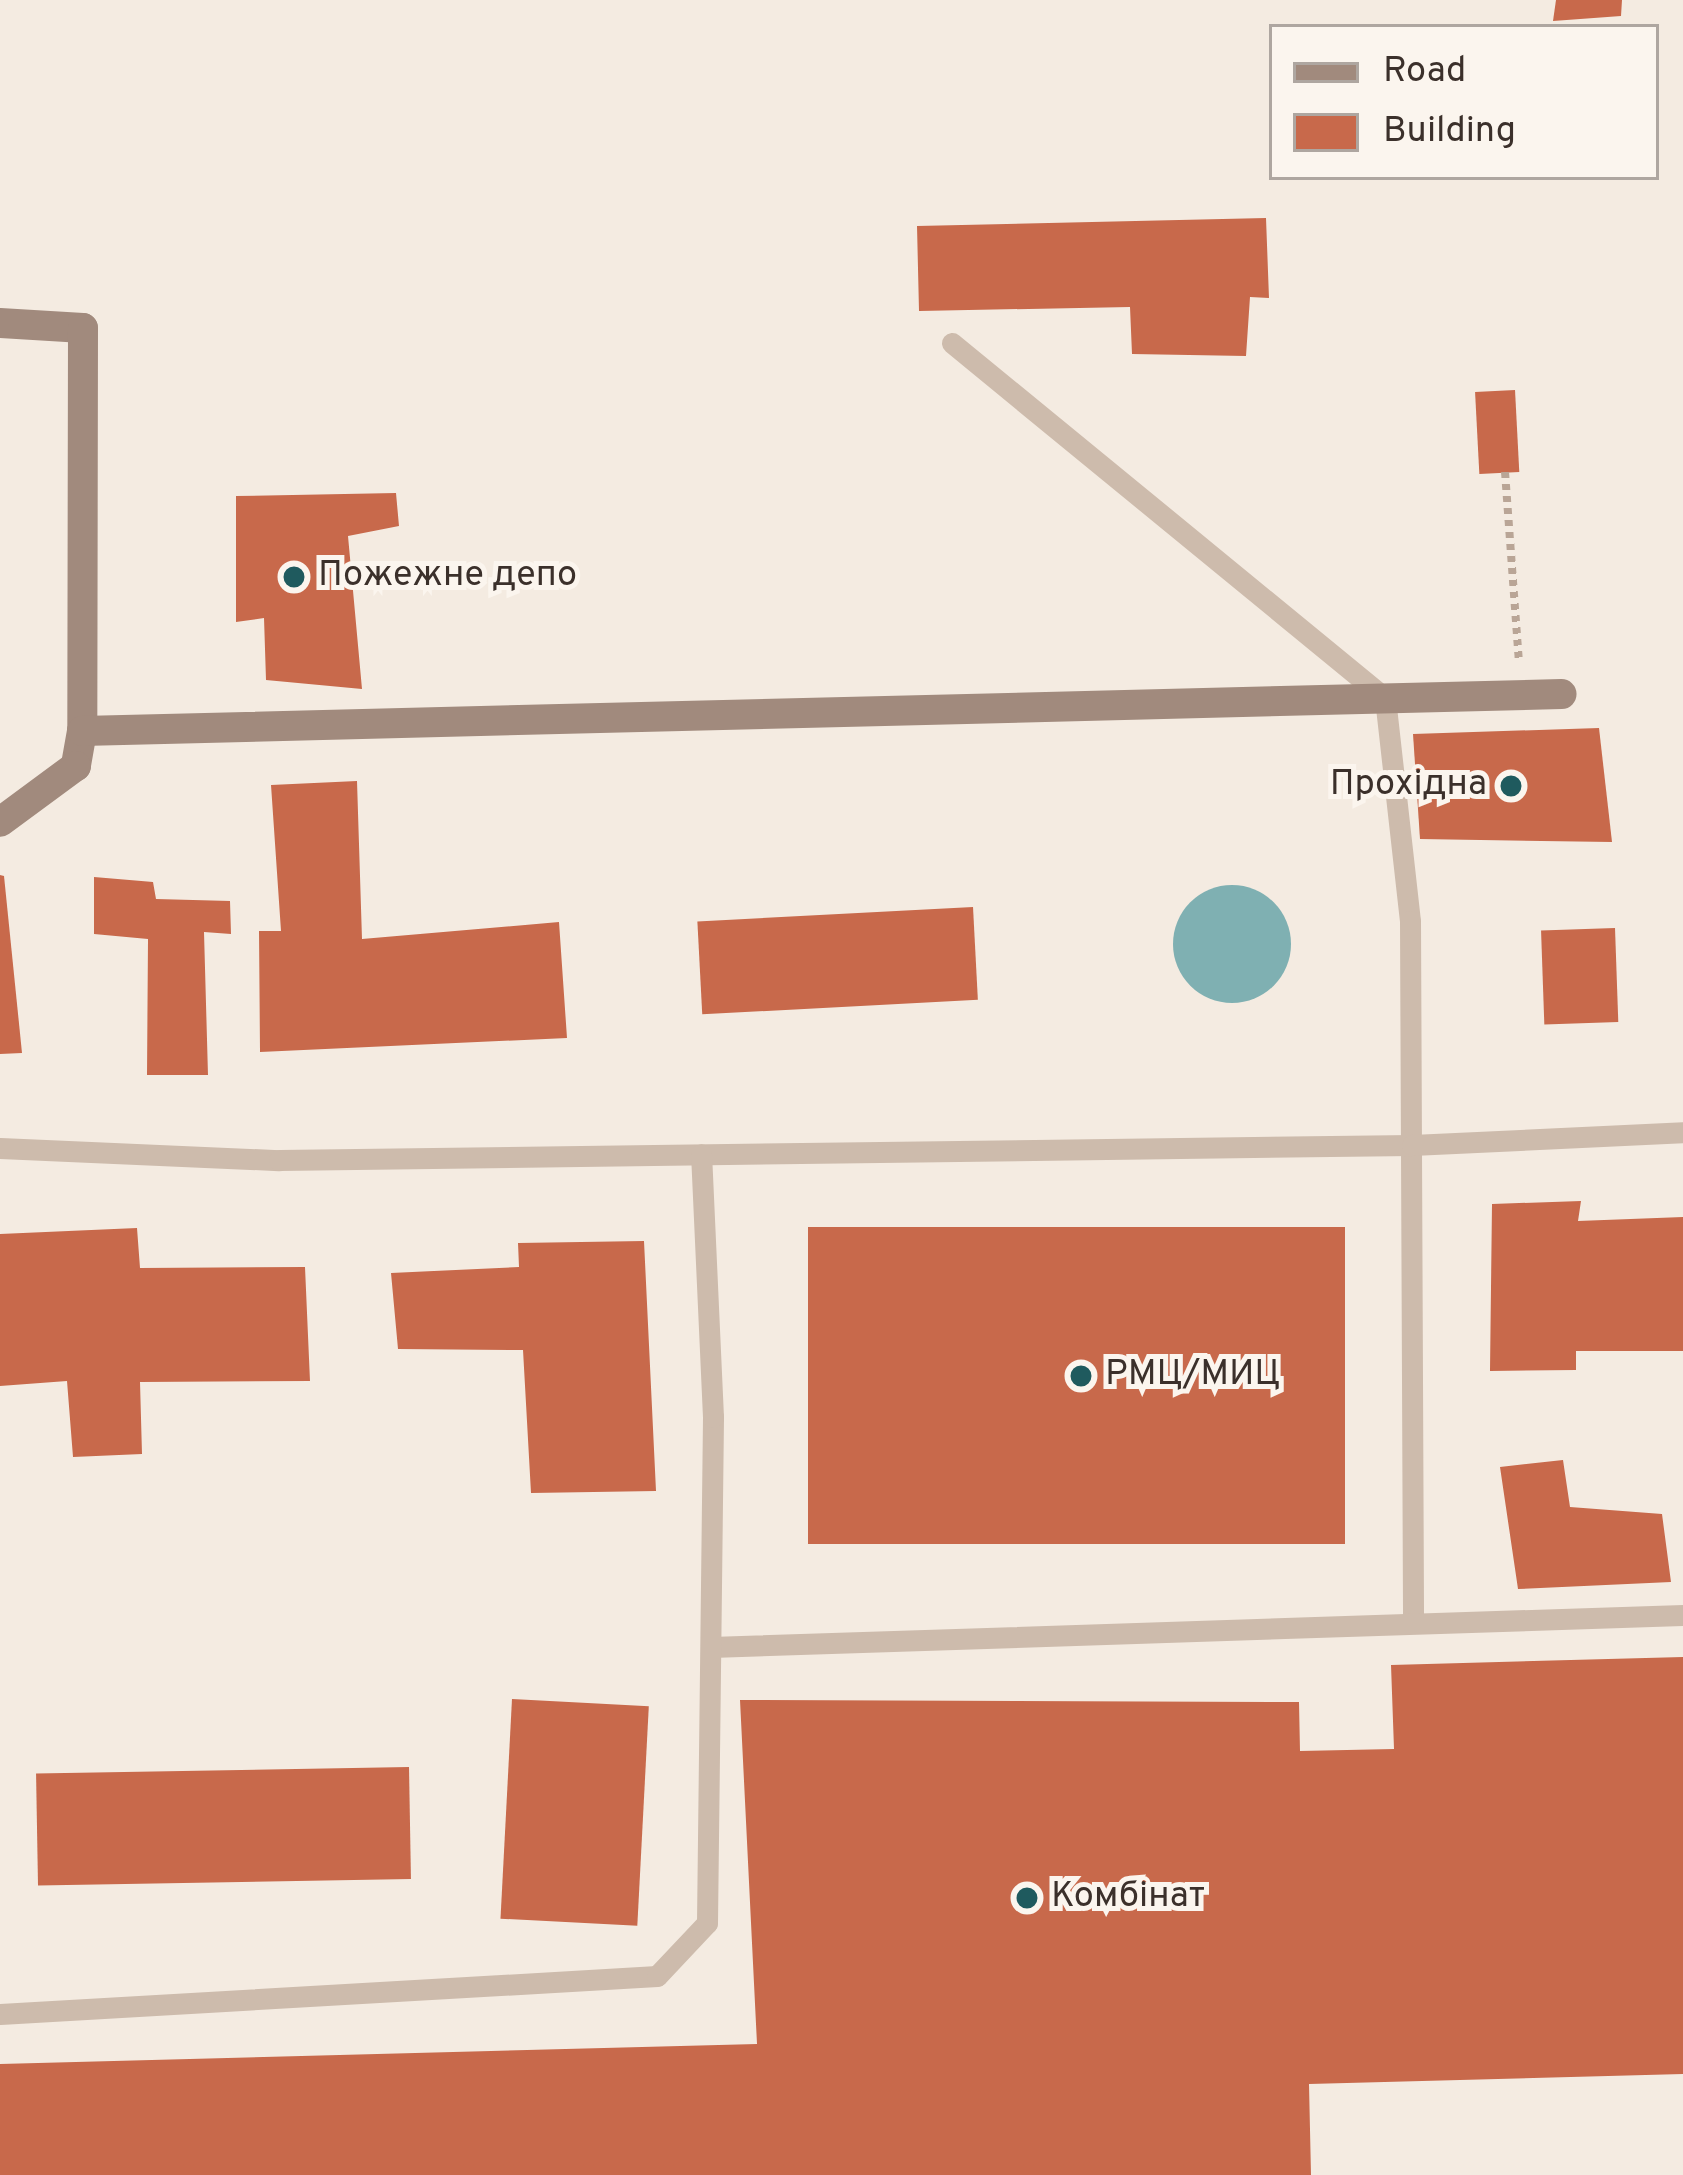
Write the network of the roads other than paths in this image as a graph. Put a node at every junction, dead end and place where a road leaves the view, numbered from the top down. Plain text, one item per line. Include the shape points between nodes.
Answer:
1 (0, 323) edge
2 (952, 343) dead end
3 (1562, 694) dead end
4 (1385, 698) junction
5 (82, 731) junction
6 (0, 822) edge
7 (1683, 1132) edge
8 (1412, 1145) junction
9 (0, 1148) edge
10 (701, 1154) junction
11 (1683, 1615) edge
12 (1413, 1621) junction
13 (711, 1647) junction
14 (0, 2014) edge

1 - 5 street via 83,328
2 - 4 lane
3 - 4 street
4 - 5 street
4 - 8 lane via 1410,920
5 - 6 street via 76,766
7 - 8 lane
8 - 10 lane
8 - 12 lane
9 - 10 lane via 278,1160
10 - 13 lane via 713,1417
11 - 12 lane
12 - 13 lane
13 - 14 lane via 707,1923 657,1976

